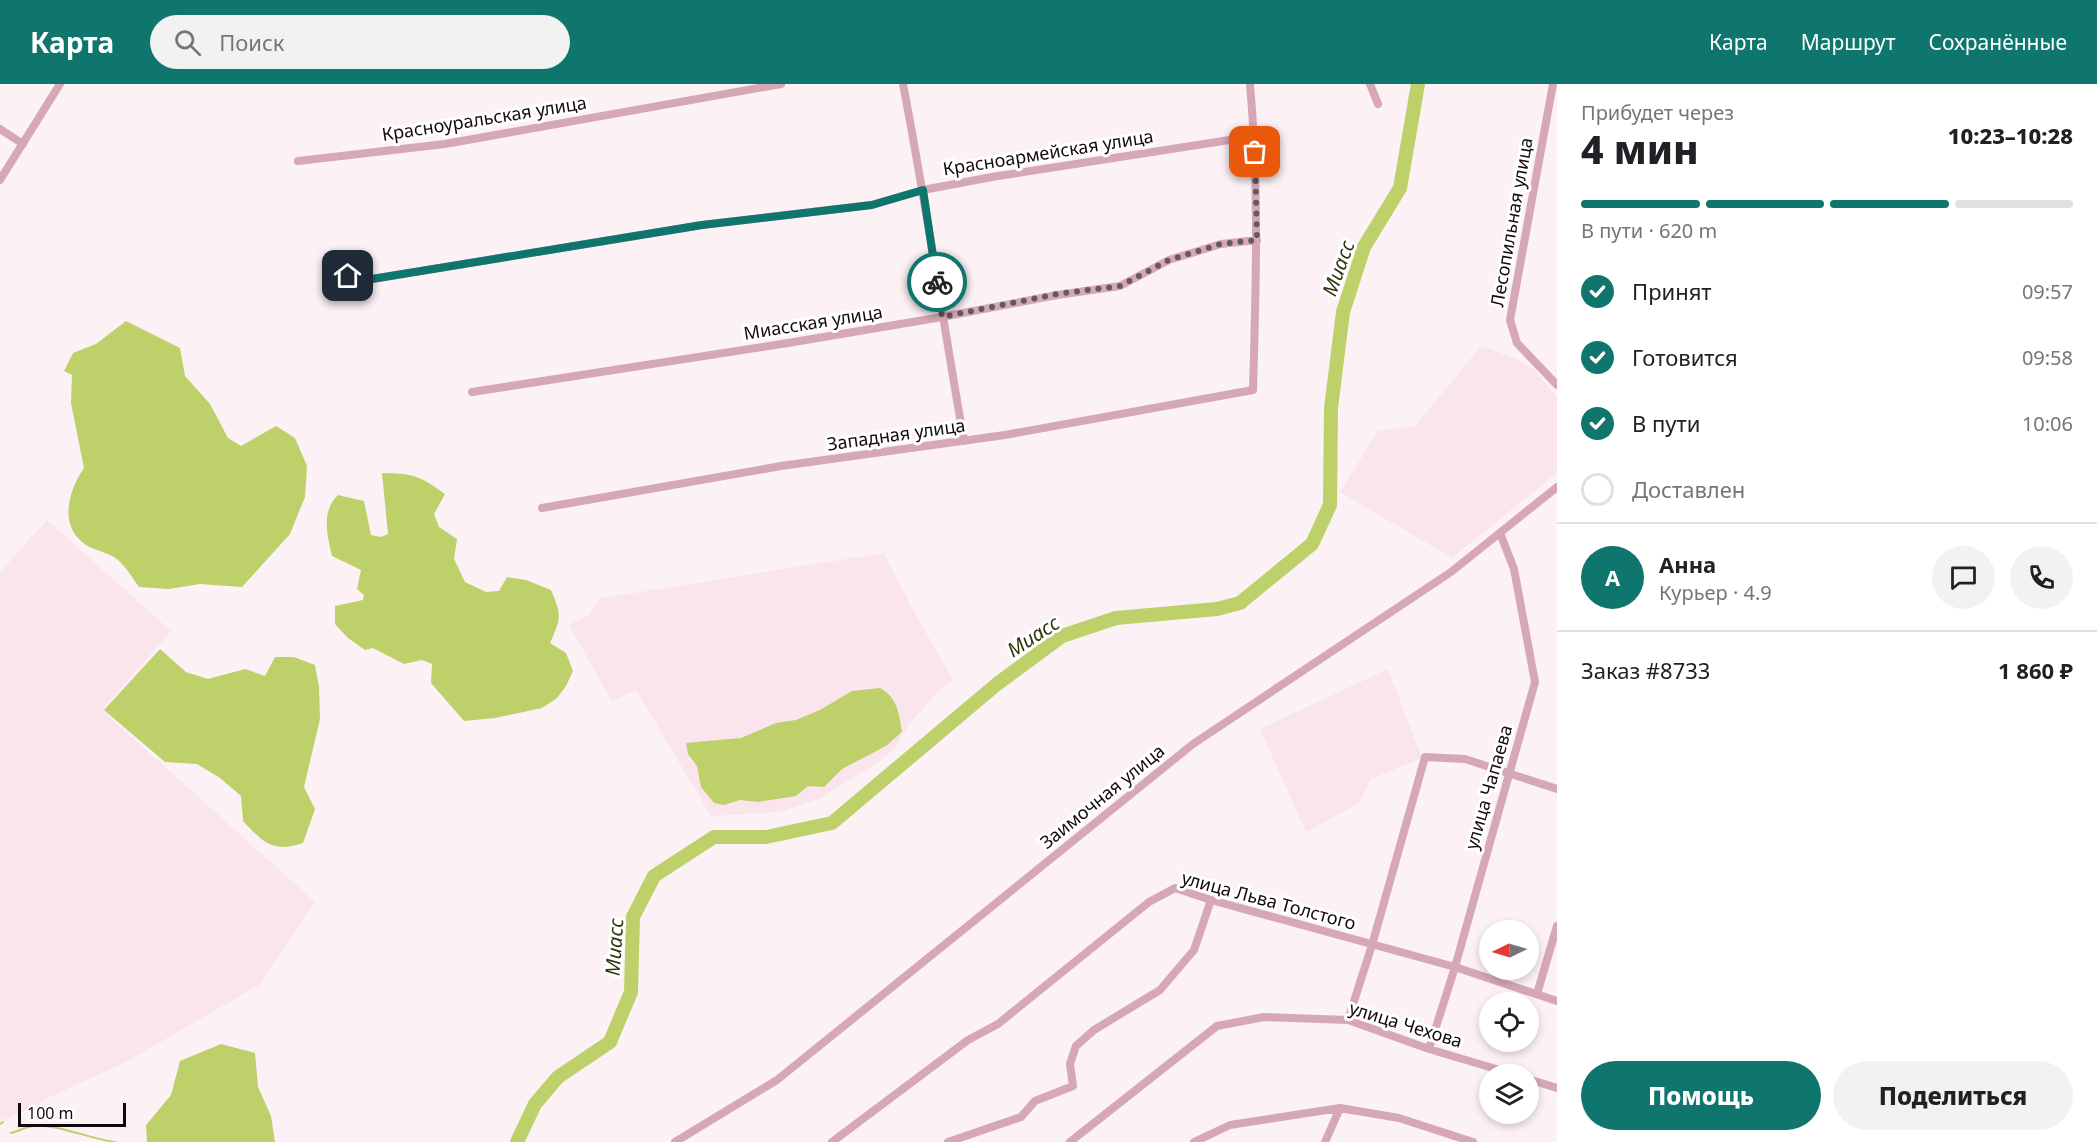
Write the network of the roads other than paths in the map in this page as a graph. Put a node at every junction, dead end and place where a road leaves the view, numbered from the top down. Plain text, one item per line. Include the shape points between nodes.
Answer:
1 (60, 84) edge
2 (781, 84) edge
3 (903, 84) edge
4 (1250, 84) edge
5 (1370, 84) edge
6 (1553, 84) edge
7 (1378, 104) dead end
8 (0, 129) edge
9 (1255, 136) junction
10 (22, 144) junction
11 (298, 161) dead end
12 (0, 180) edge
13 (923, 190) junction
14 (1257, 240) junction
15 (348, 276) dead end
16 (942, 317) junction
17 (1557, 385) edge
18 (472, 392) dead end
19 (964, 441) junction
20 (1557, 487) edge
21 (542, 508) dead end
22 (1500, 533) junction
23 (1508, 774) junction
24 (1557, 789) edge
25 (1211, 900) junction
26 (1557, 926) edge
27 (1372, 945) junction
28 (1455, 967) junction
29 (1531, 992) edge
30 (1538, 992) edge
31 (1539, 995) edge
32 (1557, 1001) edge
33 (1348, 1020) junction
34 (1429, 1049) junction
35 (1479, 1064) edge
36 (1539, 1082) edge
37 (1557, 1088) edge
38 (1340, 1108) junction
39 (1459, 1140) edge
40 (675, 1142) edge
41 (832, 1142) edge
42 (948, 1142) edge
43 (1070, 1142) edge
44 (1194, 1142) edge
45 (1325, 1142) edge
46 (1473, 1142) edge

1 - 10 street
2 - 11 street, Красноуральская улица via 445,144
3 - 13 street
4 - 9 street
5 - 7 street
6 - 17 street, Лесопильная улица via 1510,320 1517,343
8 - 10 street
9 - 13 street, Красноармейская улица
9 - 14 street
10 - 12 street
13 - 15 street, Красноармейская улица via 872,205 702,225 372,279
13 - 16 street
14 - 16 street, Миасская улица via 1221,244 1169,260 1120,286
14 - 19 street, Западная улица via 1253,390
16 - 18 street, Миасская улица
16 - 19 street
19 - 21 street, Западная улица via 781,466
20 - 22 street, Заимочная улица
22 - 23 street, улица Чапаева via 1514,569 1535,682
22 - 40 street, Заимочная улица via 1451,572 1193,744 777,1080
23 - 24 street
23 - 27 street via 1465,759 1425,757
23 - 28 street, улица Чапаева
25 - 27 street, улица Льва Толстого
25 - 41 street, улица Льва Толстого via 1175,888 1149,902 998,1024 968,1040
25 - 42 street via 1194,950 1160,990 1094,1030 1076,1046 1070,1064 1073,1086 1035,1101 1021,1117
26 - 30 street
27 - 28 street, улица Льва Толстого
27 - 33 street
28 - 29 street, улица Льва Толстого
28 - 34 street, улица Чапаева
31 - 32 street, улица Льва Толстого
33 - 34 street, улица Чехова
33 - 43 street, улица Чехова via 1272,1016 1217,1026
34 - 35 street, улица Чехова
36 - 37 street
38 - 39 street via 1398,1118
38 - 44 street via 1230,1125
38 - 45 street
39 - 46 street

